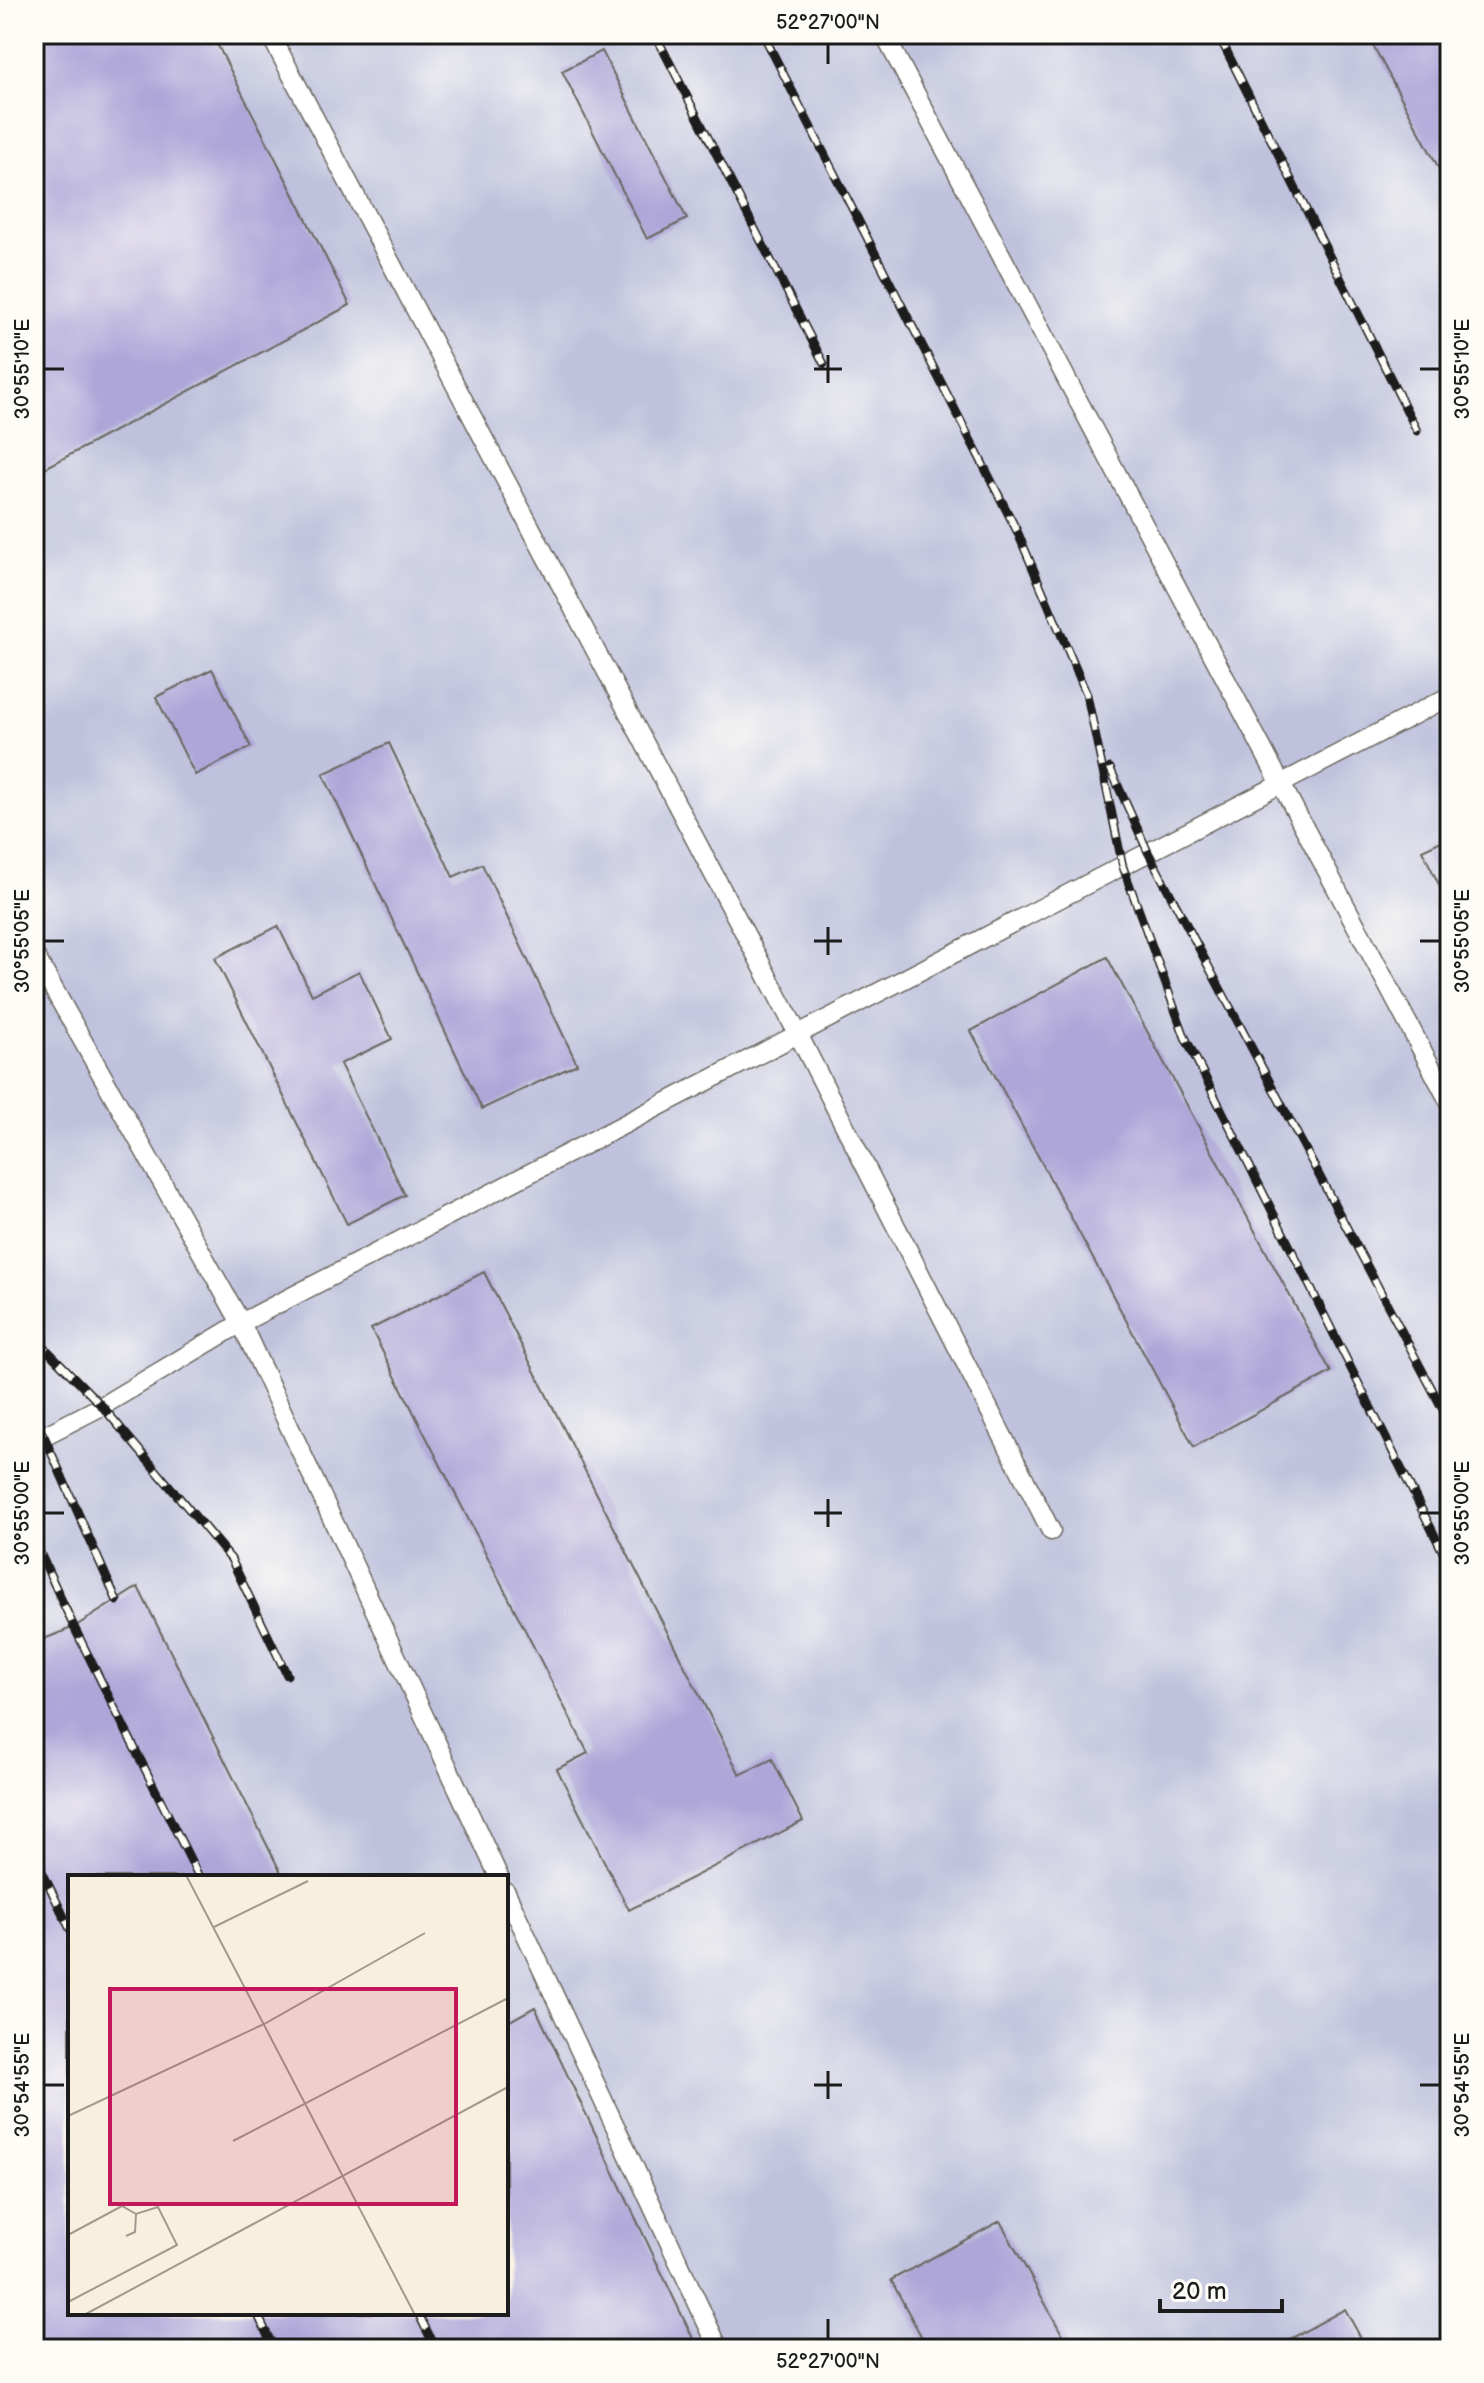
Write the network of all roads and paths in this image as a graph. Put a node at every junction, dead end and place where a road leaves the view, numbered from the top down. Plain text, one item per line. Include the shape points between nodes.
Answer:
1 (270, 34) edge
2 (884, 34) edge
3 (1450, 696) edge
4 (1282, 783) junction
5 (34, 954) edge
6 (798, 1034) junction
7 (1450, 1103) edge
8 (241, 1323) junction
9 (34, 1441) edge
10 (1051, 1531) dead end
11 (498, 1875) edge
12 (508, 1896) edge
13 (719, 2349) edge

1 - 6 lane
2 - 4 lane
3 - 4 lane
4 - 6 lane
4 - 7 lane
5 - 8 lane
6 - 8 lane
6 - 10 lane
8 - 9 lane
8 - 11 lane
12 - 13 lane

